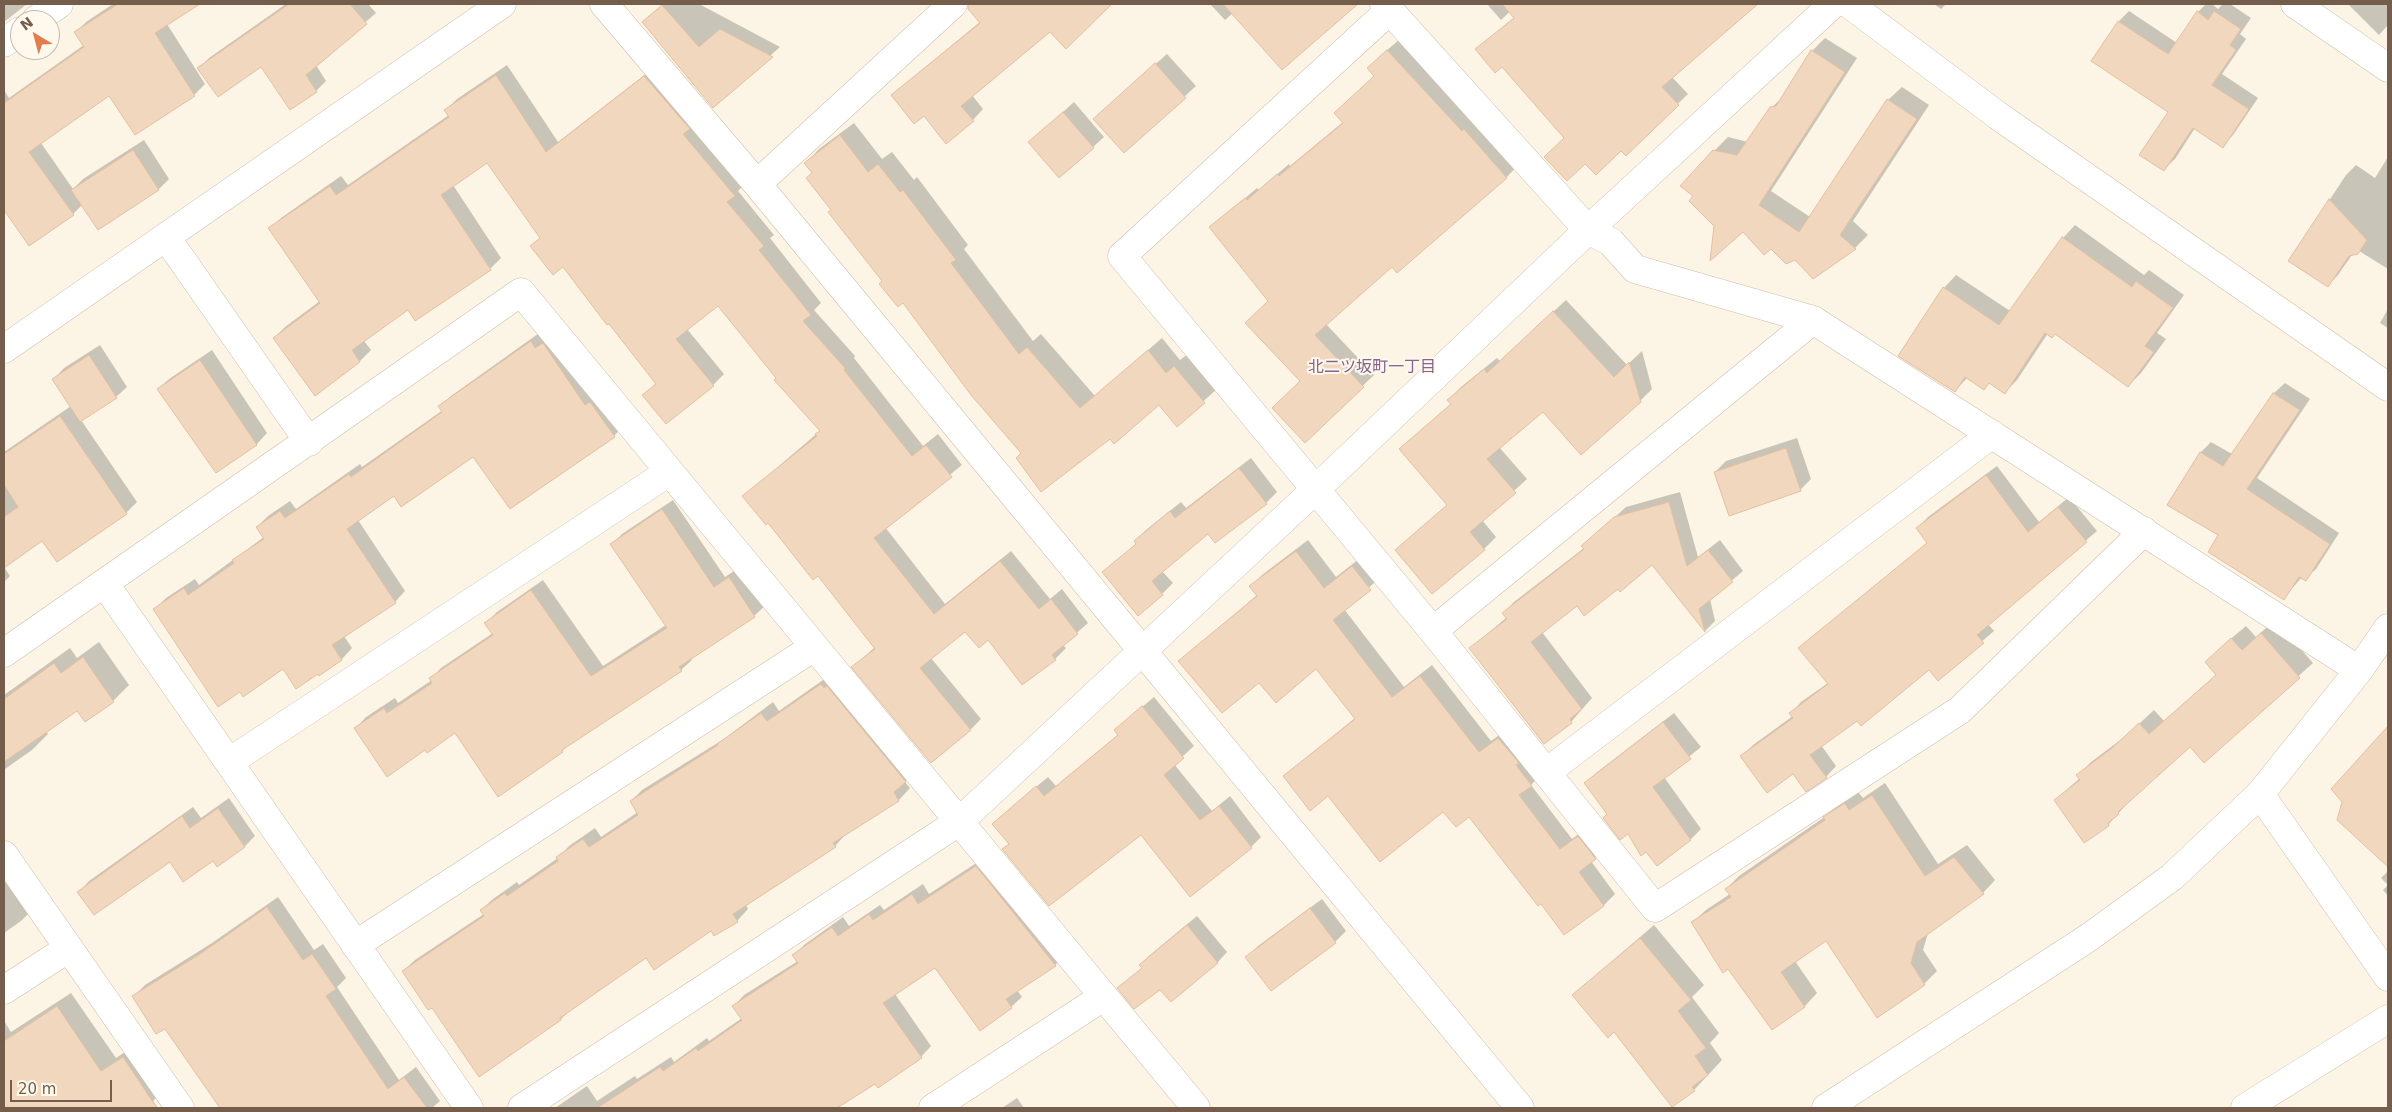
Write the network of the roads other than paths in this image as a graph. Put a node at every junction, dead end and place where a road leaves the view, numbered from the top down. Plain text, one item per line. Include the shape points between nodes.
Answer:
1 (502, 4) edge
2 (604, 4) edge
3 (953, 4) edge
4 (1833, 4) edge
5 (1849, 4) edge
6 (2295, 4) edge
7 (1387, 7) edge
8 (2388, 68) edge
9 (757, 184) junction
10 (1588, 230) junction
11 (166, 237) junction
12 (1813, 320) junction
13 (4, 349) edge
14 (2388, 387) edge
15 (1992, 434) junction
16 (309, 442) junction
17 (669, 472) junction
18 (1316, 489) junction
19 (2144, 531) junction
20 (105, 584) junction
21 (2388, 628) edge
22 (1434, 631) junction
23 (814, 647) junction
24 (1144, 650) junction
25 (4, 653) edge
26 (2360, 670) junction
27 (229, 762) junction
28 (1548, 772) junction
29 (2260, 794) junction
30 (960, 821) junction
31 (4, 855) edge
32 (355, 945) junction
33 (69, 948) junction
34 (2388, 977) edge
35 (4, 990) edge
36 (1103, 997) junction
37 (2388, 1019) edge
38 (180, 1108) edge
39 (469, 1108) edge
40 (522, 1108) edge
41 (933, 1108) edge
42 (1196, 1108) edge
43 (1520, 1108) edge
44 (1826, 1108) edge
45 (2245, 1108) edge

1 - 11 street
2 - 9 street
3 - 9 street
4 - 10 street
5 - 14 street via 1997,115
6 - 8 street
7 - 10 street
7 - 18 street via 1122,256
9 - 24 street
10 - 12 street via 1611,242 1635,270
10 - 18 street
11 - 13 street
11 - 16 street
12 - 15 street
12 - 22 street
15 - 19 street
15 - 28 street
16 - 17 street via 521,292
16 - 20 street
17 - 23 street
17 - 27 street
18 - 22 street
18 - 24 street
19 - 26 street
19 - 28 street via 1960,710 1655,908
20 - 25 street
20 - 27 street
21 - 26 street
22 - 28 street
23 - 30 street
23 - 32 street
24 - 30 street
24 - 43 street
26 - 29 street
27 - 32 street
29 - 34 street
29 - 44 street via 2172,876 2088,938
30 - 36 street
30 - 40 street
31 - 33 street
32 - 39 street
33 - 35 street
33 - 38 street
36 - 41 street
36 - 42 street
37 - 45 street

